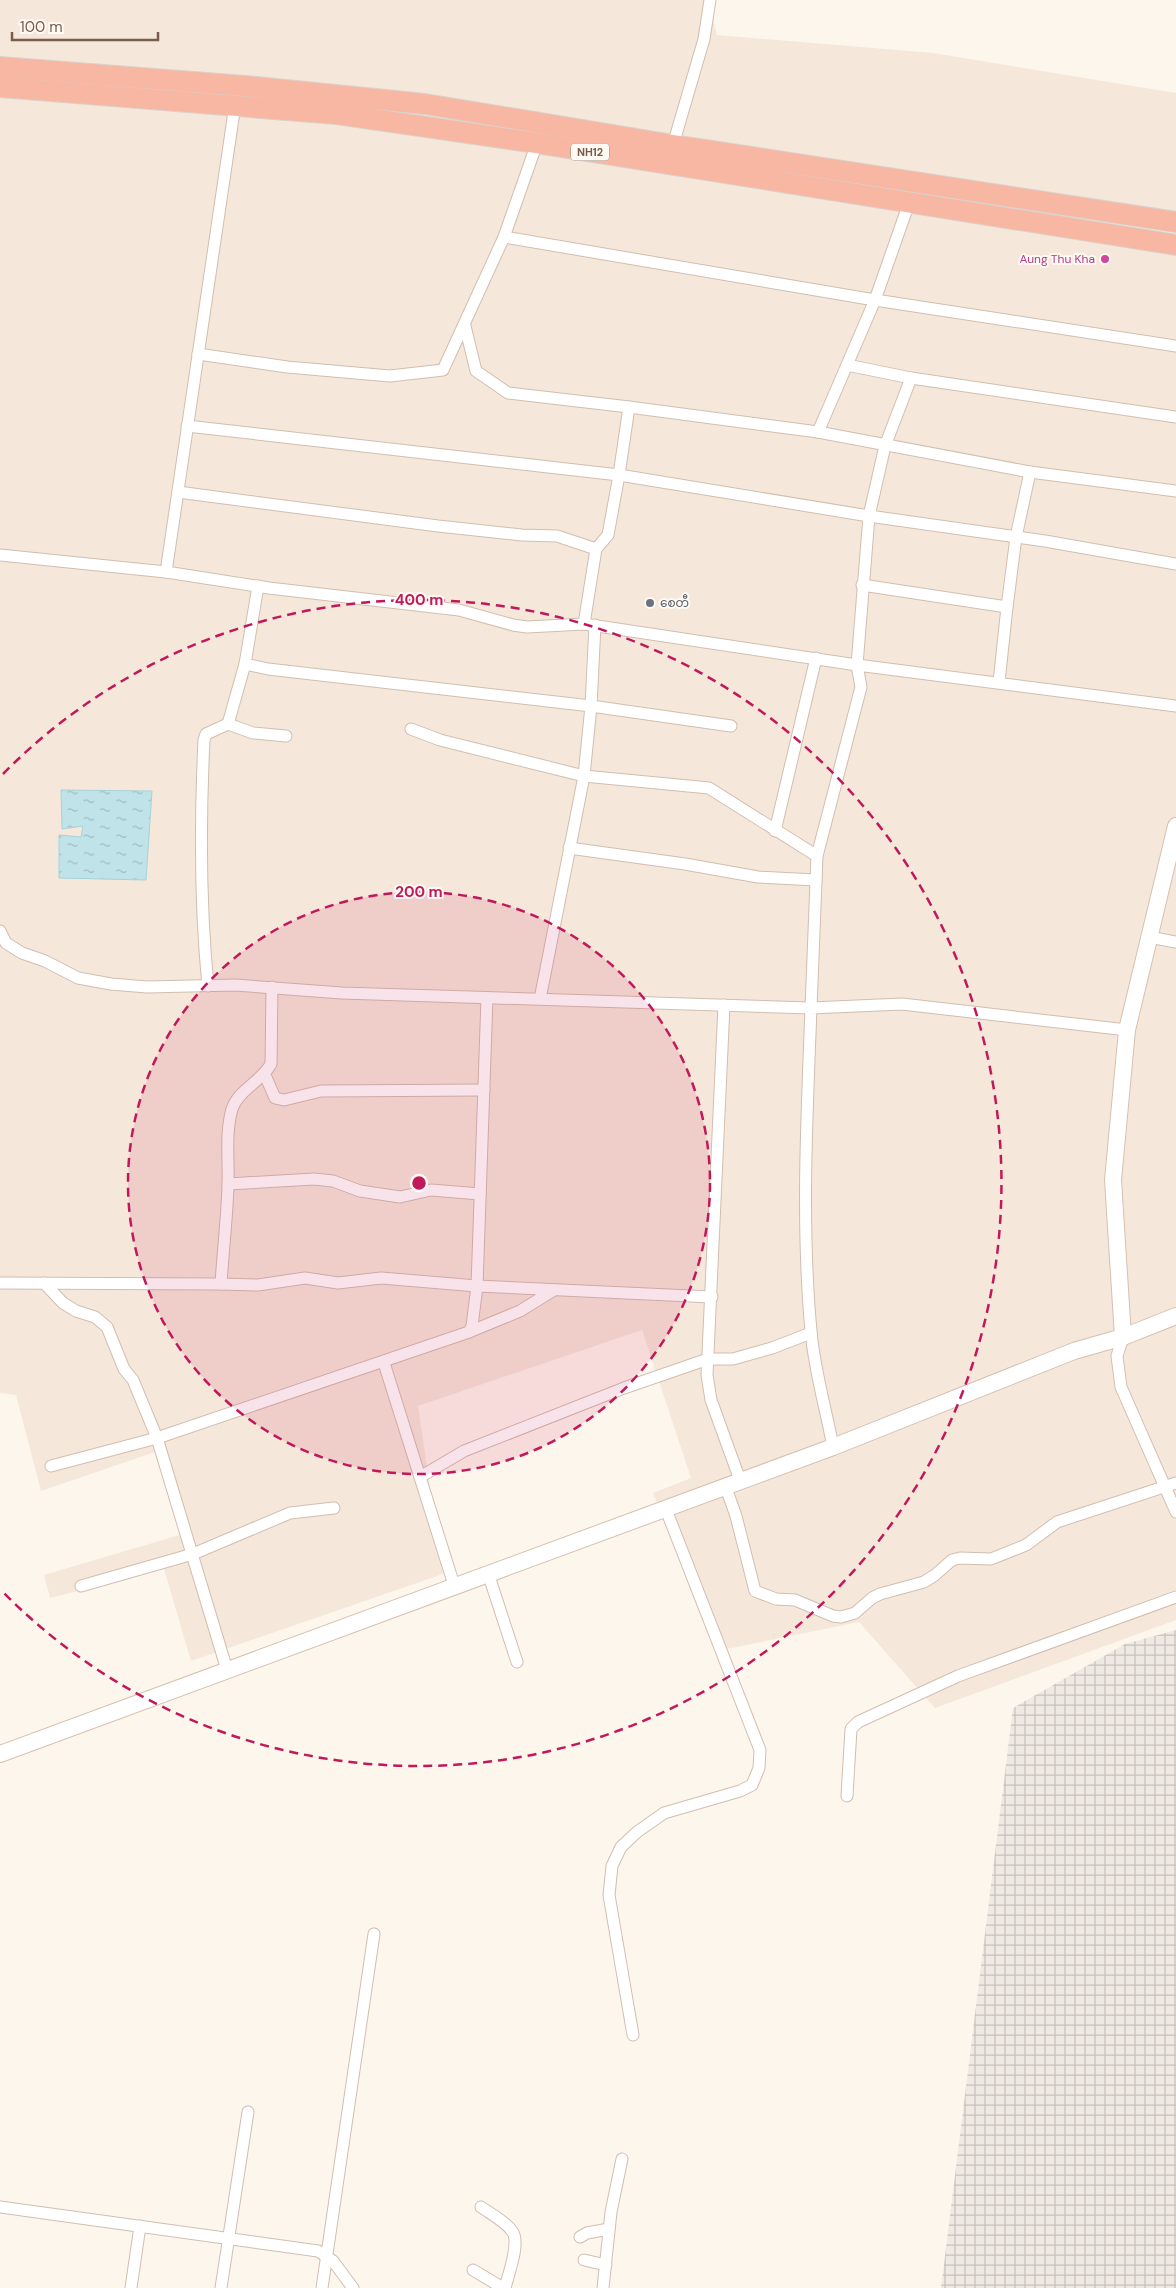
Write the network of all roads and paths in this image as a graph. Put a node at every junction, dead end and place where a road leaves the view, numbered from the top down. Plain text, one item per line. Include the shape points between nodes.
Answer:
1 (710, 0) edge
2 (0, 67) edge
3 (0, 87) edge
4 (235, 105) junction
5 (537, 143) junction
6 (673, 145) junction
7 (909, 203) junction
8 (1176, 222) edge
9 (504, 236) junction
10 (1176, 245) edge
11 (875, 300) junction
12 (465, 326) junction
13 (1176, 346) edge
14 (198, 354) junction
15 (848, 365) junction
16 (911, 378) junction
17 (629, 407) junction
18 (1176, 418) edge
19 (187, 426) junction
20 (818, 432) junction
21 (886, 446) junction
22 (1030, 472) junction
23 (619, 475) junction
24 (1176, 491) edge
25 (178, 492) junction
26 (869, 516) junction
27 (1016, 537) junction
28 (596, 549) junction
29 (0, 556) edge
30 (1176, 564) edge
31 (166, 572) junction
32 (862, 585) junction
33 (258, 586) junction
34 (1007, 607) junction
35 (589, 625) junction
36 (816, 658) junction
37 (245, 664) junction
38 (857, 665) junction
39 (999, 682) junction
40 (591, 706) junction
41 (1176, 706) edge
42 (228, 724) junction
43 (731, 726) dead end
44 (411, 729) dead end
45 (286, 736) dead end
46 (584, 776) junction
47 (1176, 826) edge
48 (775, 831) junction
49 (569, 848) junction
50 (817, 856) junction
51 (1170, 874) edge
52 (816, 880) junction
53 (0, 932) edge
54 (1149, 937) junction
55 (1176, 942) edge
56 (208, 986) junction
57 (272, 987) junction
58 (487, 998) junction
59 (540, 999) junction
60 (724, 1005) junction
61 (811, 1008) junction
62 (1127, 1030) junction
63 (265, 1075) junction
64 (484, 1090) junction
65 (228, 1184) junction
66 (480, 1194) junction
67 (0, 1283) edge
68 (44, 1283) junction
69 (221, 1284) junction
70 (477, 1286) junction
71 (554, 1290) junction
72 (712, 1298) junction
73 (1176, 1316) edge
74 (469, 1332) junction
75 (811, 1333) junction
76 (1122, 1337) junction
77 (708, 1359) junction
78 (384, 1363) junction
79 (157, 1438) junction
80 (833, 1446) junction
81 (51, 1466) dead end
82 (420, 1477) junction
83 (733, 1483) junction
84 (1176, 1483) edge
85 (1165, 1488) junction
86 (665, 1507) junction
87 (334, 1508) dead end
88 (1176, 1512) edge
89 (193, 1554) junction
90 (488, 1573) junction
91 (81, 1586) dead end
92 (454, 1586) junction
93 (1176, 1597) edge
94 (517, 1662) dead end
95 (227, 1670) junction
96 (0, 1754) edge
97 (847, 1796) dead end
98 (374, 1934) dead end
99 (633, 2035) dead end
100 (248, 2112) dead end
101 (622, 2159) dead end
102 (0, 2207) edge
103 (481, 2207) dead end
104 (140, 2226) junction
105 (609, 2229) junction
106 (580, 2237) dead end
107 (229, 2238) junction
108 (327, 2257) junction
109 (584, 2260) dead end
110 (606, 2266) junction
111 (473, 2270) dead end
112 (130, 2288) edge
113 (221, 2288) edge
114 (322, 2288) edge
115 (353, 2288) edge
116 (504, 2288) edge
117 (603, 2288) edge

1 - 6 street via 704,39
2 - 6 highway, NH12 via 406,102
3 - 4 highway, NH12
4 - 5 highway, NH12 via 337,114
4 - 14 street
5 - 7 highway, NH12
5 - 9 street
6 - 8 highway, NH12
7 - 10 highway, NH12
7 - 11 street
9 - 11 street
9 - 12 street
11 - 13 street
11 - 15 street
12 - 14 street via 444,370 390,376 287,367
12 - 17 street via 476,372 508,393
14 - 19 street
15 - 16 street
15 - 20 street
16 - 18 street
16 - 21 street
17 - 20 street
17 - 23 street
19 - 23 street
19 - 25 street
20 - 21 street
21 - 22 street
21 - 26 street
22 - 24 street
22 - 27 street
23 - 26 street
23 - 28 street via 608,535
25 - 28 street via 438,526 557,536
25 - 31 street
26 - 27 street
26 - 32 street
27 - 30 street
27 - 34 street
28 - 35 street
29 - 31 street
31 - 33 street
32 - 34 street
32 - 38 street
33 - 35 street via 459,610 520,626
33 - 37 street
34 - 39 street
35 - 36 street
35 - 40 street
36 - 38 street
36 - 48 street
37 - 40 street
37 - 42 street
38 - 39 street
38 - 50 street via 861,687
39 - 41 street
40 - 43 street
40 - 46 street
42 - 45 street via 253,733
42 - 56 street via 206,734 204,740 201,797 203,937
44 - 46 street via 440,740
46 - 48 street via 709,788
46 - 49 street
47 - 51 main road
48 - 50 street
49 - 52 street via 758,877
49 - 59 street
50 - 52 street
51 - 54 main road
52 - 61 street
53 - 56 street via 6,942 22,953 78,978 112,984
54 - 55 street
54 - 62 main road
56 - 57 street
57 - 58 street
57 - 63 street via 271,1064
58 - 59 street
58 - 64 street
59 - 60 street
60 - 61 street
60 - 72 street
61 - 62 street via 902,1004
61 - 75 street via 805,1153
62 - 76 main road via 1113,1180
63 - 64 street via 275,1098 284,1100 321,1091
63 - 65 street via 238,1096 232,1110
64 - 66 street
65 - 66 street via 314,1179 400,1197 431,1190
65 - 69 street
66 - 70 street
67 - 68 street
68 - 69 street
68 - 79 street via 63,1303 95,1317 107,1327
69 - 70 street via 258,1285 305,1278 338,1283 381,1278
70 - 71 street
70 - 74 street
71 - 72 street
71 - 74 street via 520,1311
72 - 77 street
73 - 76 main road
74 - 78 street
75 - 77 street via 733,1359
75 - 80 street
76 - 80 main road via 1074,1351
76 - 85 street via 1117,1356 1121,1387
77 - 82 street via 624,1388 464,1451
77 - 83 street via 711,1400
78 - 79 street
78 - 82 street
79 - 81 street
79 - 89 street
80 - 83 main road
82 - 92 street
83 - 85 street via 739,1525 755,1591 776,1599 795,1600 841,1617 855,1613 880,1594 924,1582 952,1560 991,1559 1026,1545 1057,1522
83 - 86 main road
84 - 85 street
85 - 88 street
86 - 90 main road
86 - 99 street via 760,1750 752,1785 664,1813 621,1847 612,1866 609,1895
87 - 89 street via 290,1513
89 - 91 street
89 - 95 street
90 - 92 main road
90 - 94 street
92 - 95 main road
93 - 97 street via 958,1676 858,1722 851,1730
95 - 96 main road
98 - 108 street
100 - 107 street
101 - 105 street
102 - 104 street
103 - 116 street via 514,2232 515,2250
104 - 107 street
104 - 112 street
105 - 106 street
105 - 110 street
107 - 108 street via 318,2251
107 - 113 street
108 - 114 street
108 - 115 street
109 - 110 street
110 - 117 street
111 - 116 street

